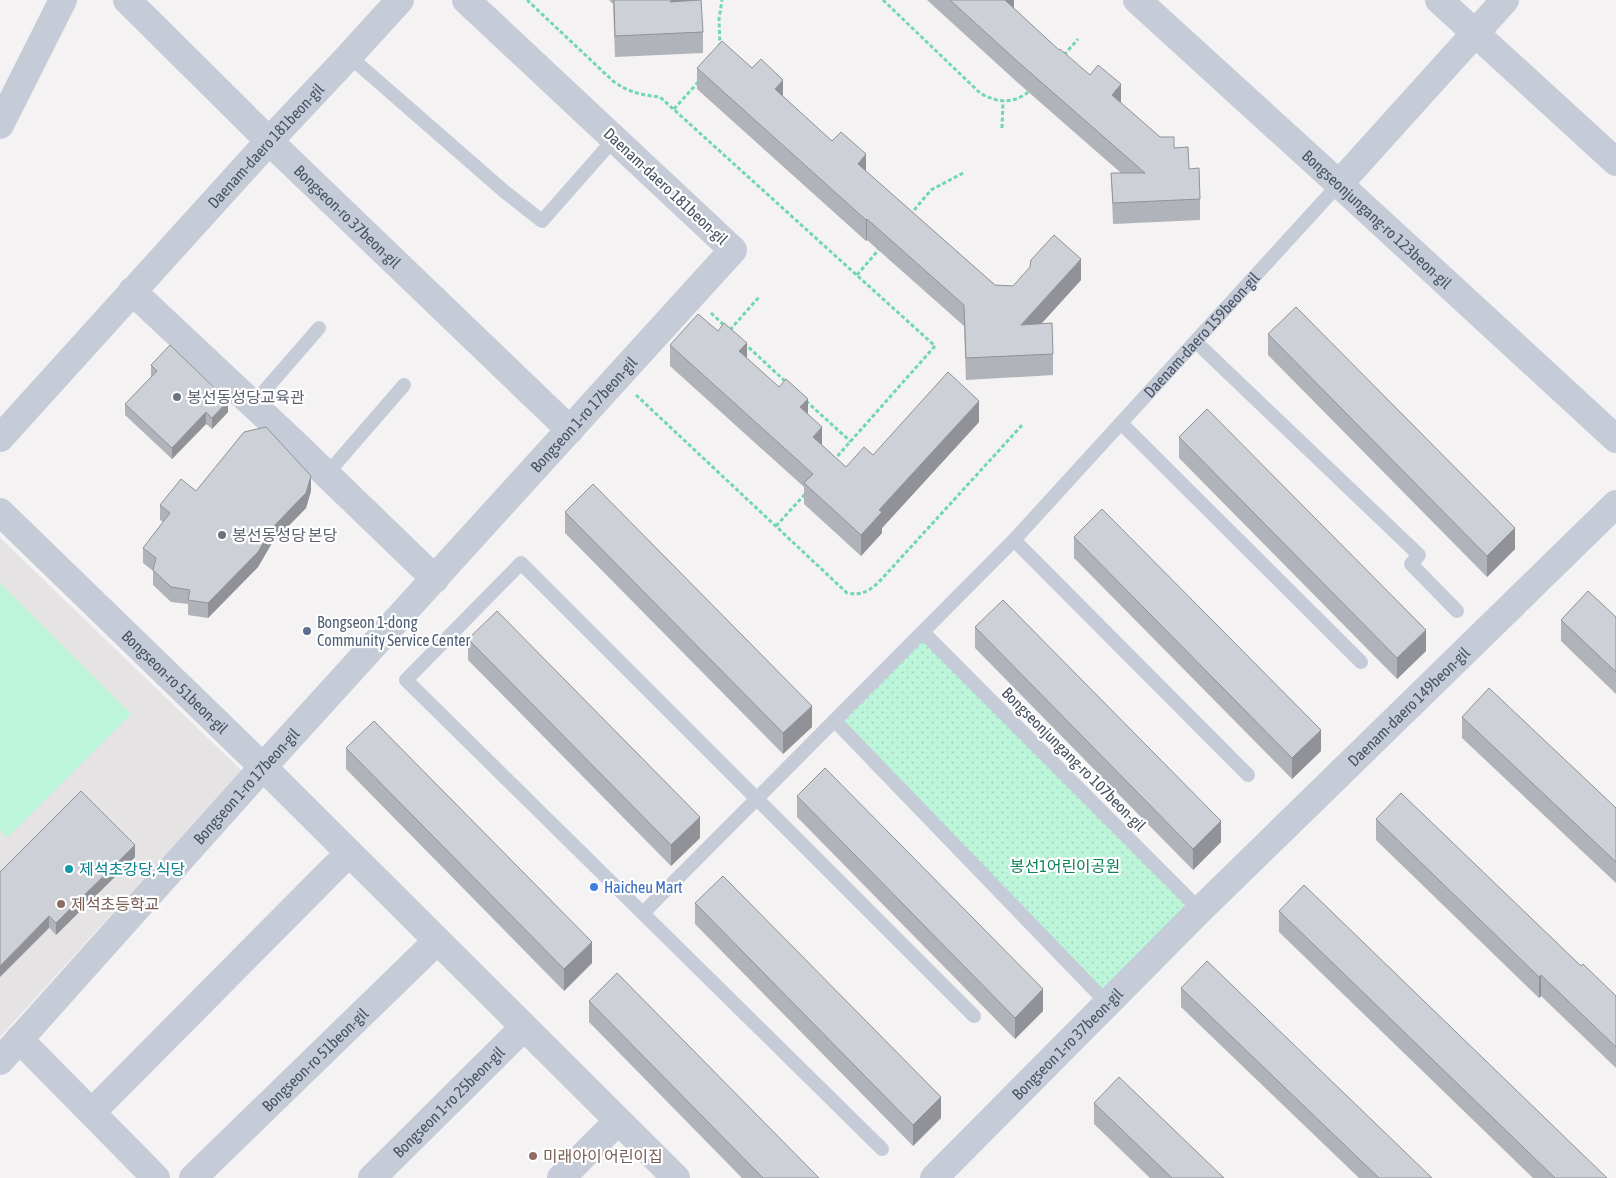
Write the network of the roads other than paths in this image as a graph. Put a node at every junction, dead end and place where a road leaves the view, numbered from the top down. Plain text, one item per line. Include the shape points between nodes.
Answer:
1 (63, 0) edge
2 (127, 0) edge
3 (400, 0) edge
4 (466, 0) edge
5 (1137, 0) edge
6 (1438, 0) edge
7 (1505, 0) edge
8 (1474, 33) junction
9 (349, 56) junction
10 (0, 125) edge
11 (615, 138) junction
12 (268, 141) junction
13 (1616, 162) edge
14 (1339, 184) junction
15 (733, 250) joint
16 (132, 291) junction
17 (319, 328) dead end
18 (1196, 342) junction
19 (404, 385) dead end
20 (254, 404) junction
21 (1122, 424) junction
22 (570, 430) junction
23 (0, 438) edge
24 (1616, 439) edge
25 (327, 474) junction
26 (1616, 504) edge
27 (0, 512) edge
28 (1014, 540) junction
29 (435, 579) junction
30 (1457, 610) dead end
31 (923, 632) junction
32 (1361, 662) dead end
33 (835, 721) junction
34 (263, 767) junction
35 (1248, 774) dead end
36 (757, 799) junction
37 (349, 853) junction
38 (1200, 910) junction
39 (643, 913) junction
40 (437, 941) junction
41 (1107, 1003) junction
42 (974, 1016) dead end
43 (524, 1027) junction
44 (19, 1039) junction
45 (0, 1060) edge
46 (92, 1112) junction
47 (618, 1121) junction
48 (882, 1149) dead end
49 (156, 1178) edge
50 (193, 1178) edge
51 (372, 1178) edge
52 (561, 1178) edge
53 (676, 1178) edge
54 (934, 1178) edge

1 - 10 street
2 - 12 street, Bongseon-ro 37beon-gil
3 - 9 street, Daenam-daero 181beon-gil
4 - 11 street, Daenam-daero 181beon-gil
5 - 14 street, Bongseonjungang-ro 123beon-gil
6 - 8 street
7 - 8 street, Daenam-daero 159beon-gil
8 - 13 street
8 - 14 street, Daenam-daero 159beon-gil
9 - 11 lane via 542,221
9 - 12 street, Daenam-daero 181beon-gil
11 - 15 street, Daenam-daero 181beon-gil
12 - 16 street, Daenam-daero 181beon-gil
12 - 22 street, Bongseon-ro 37beon-gil
14 - 18 lane, Daenam-daero 159beon-gil
14 - 24 street, Bongseonjungang-ro 123beon-gil
15 - 22 street, Bongseon 1-ro 17beon-gil
16 - 20 street
16 - 23 street, Daenam-daero 181beon-gil
17 - 20 lane
18 - 21 lane, Daenam-daero 159beon-gil
18 - 30 lane via 1419,555 1411,564
19 - 25 lane
20 - 25 street
21 - 28 lane, Daenam-daero 159beon-gil
21 - 32 lane
22 - 29 street, Bongseon 1-ro 17beon-gil
25 - 29 street
26 - 38 street, Daenam-daero 149beon-gil
27 - 34 street, Bongseon-ro 51beon-gil
28 - 31 lane, Daenam-daero 159beon-gil
28 - 35 lane
29 - 34 street, Bongseon 1-ro 17beon-gil
31 - 33 lane, Daenam-daero 159beon-gil
31 - 38 lane, Bongseonjungang-ro 107beon-gil
33 - 36 lane, Daenam-daero 159beon-gil
33 - 41 lane
34 - 37 street, Bongseon-ro 51beon-gil
34 - 44 street, Bongseon 1-ro 17beon-gil
36 - 39 lane, Daenam-daero 159beon-gil
36 - 39 lane via 521,562 406,680
36 - 42 lane
37 - 40 street, Bongseon-ro 51beon-gil
37 - 46 street
38 - 41 street, Bongseon 1-ro 37beon-gil
39 - 48 lane
40 - 43 street, Bongseon-ro 51beon-gil
40 - 50 street, Bongseon-ro 51beon-gil
41 - 54 street, Bongseon 1-ro 37beon-gil
43 - 47 street, Bongseon-ro 51beon-gil
43 - 51 street, Bongseon 1-ro 25beon-gil
44 - 45 street, Bongseon 1-ro 17beon-gil
44 - 46 street
46 - 49 street
47 - 52 street
47 - 53 street, Bongseon-ro 51beon-gil

